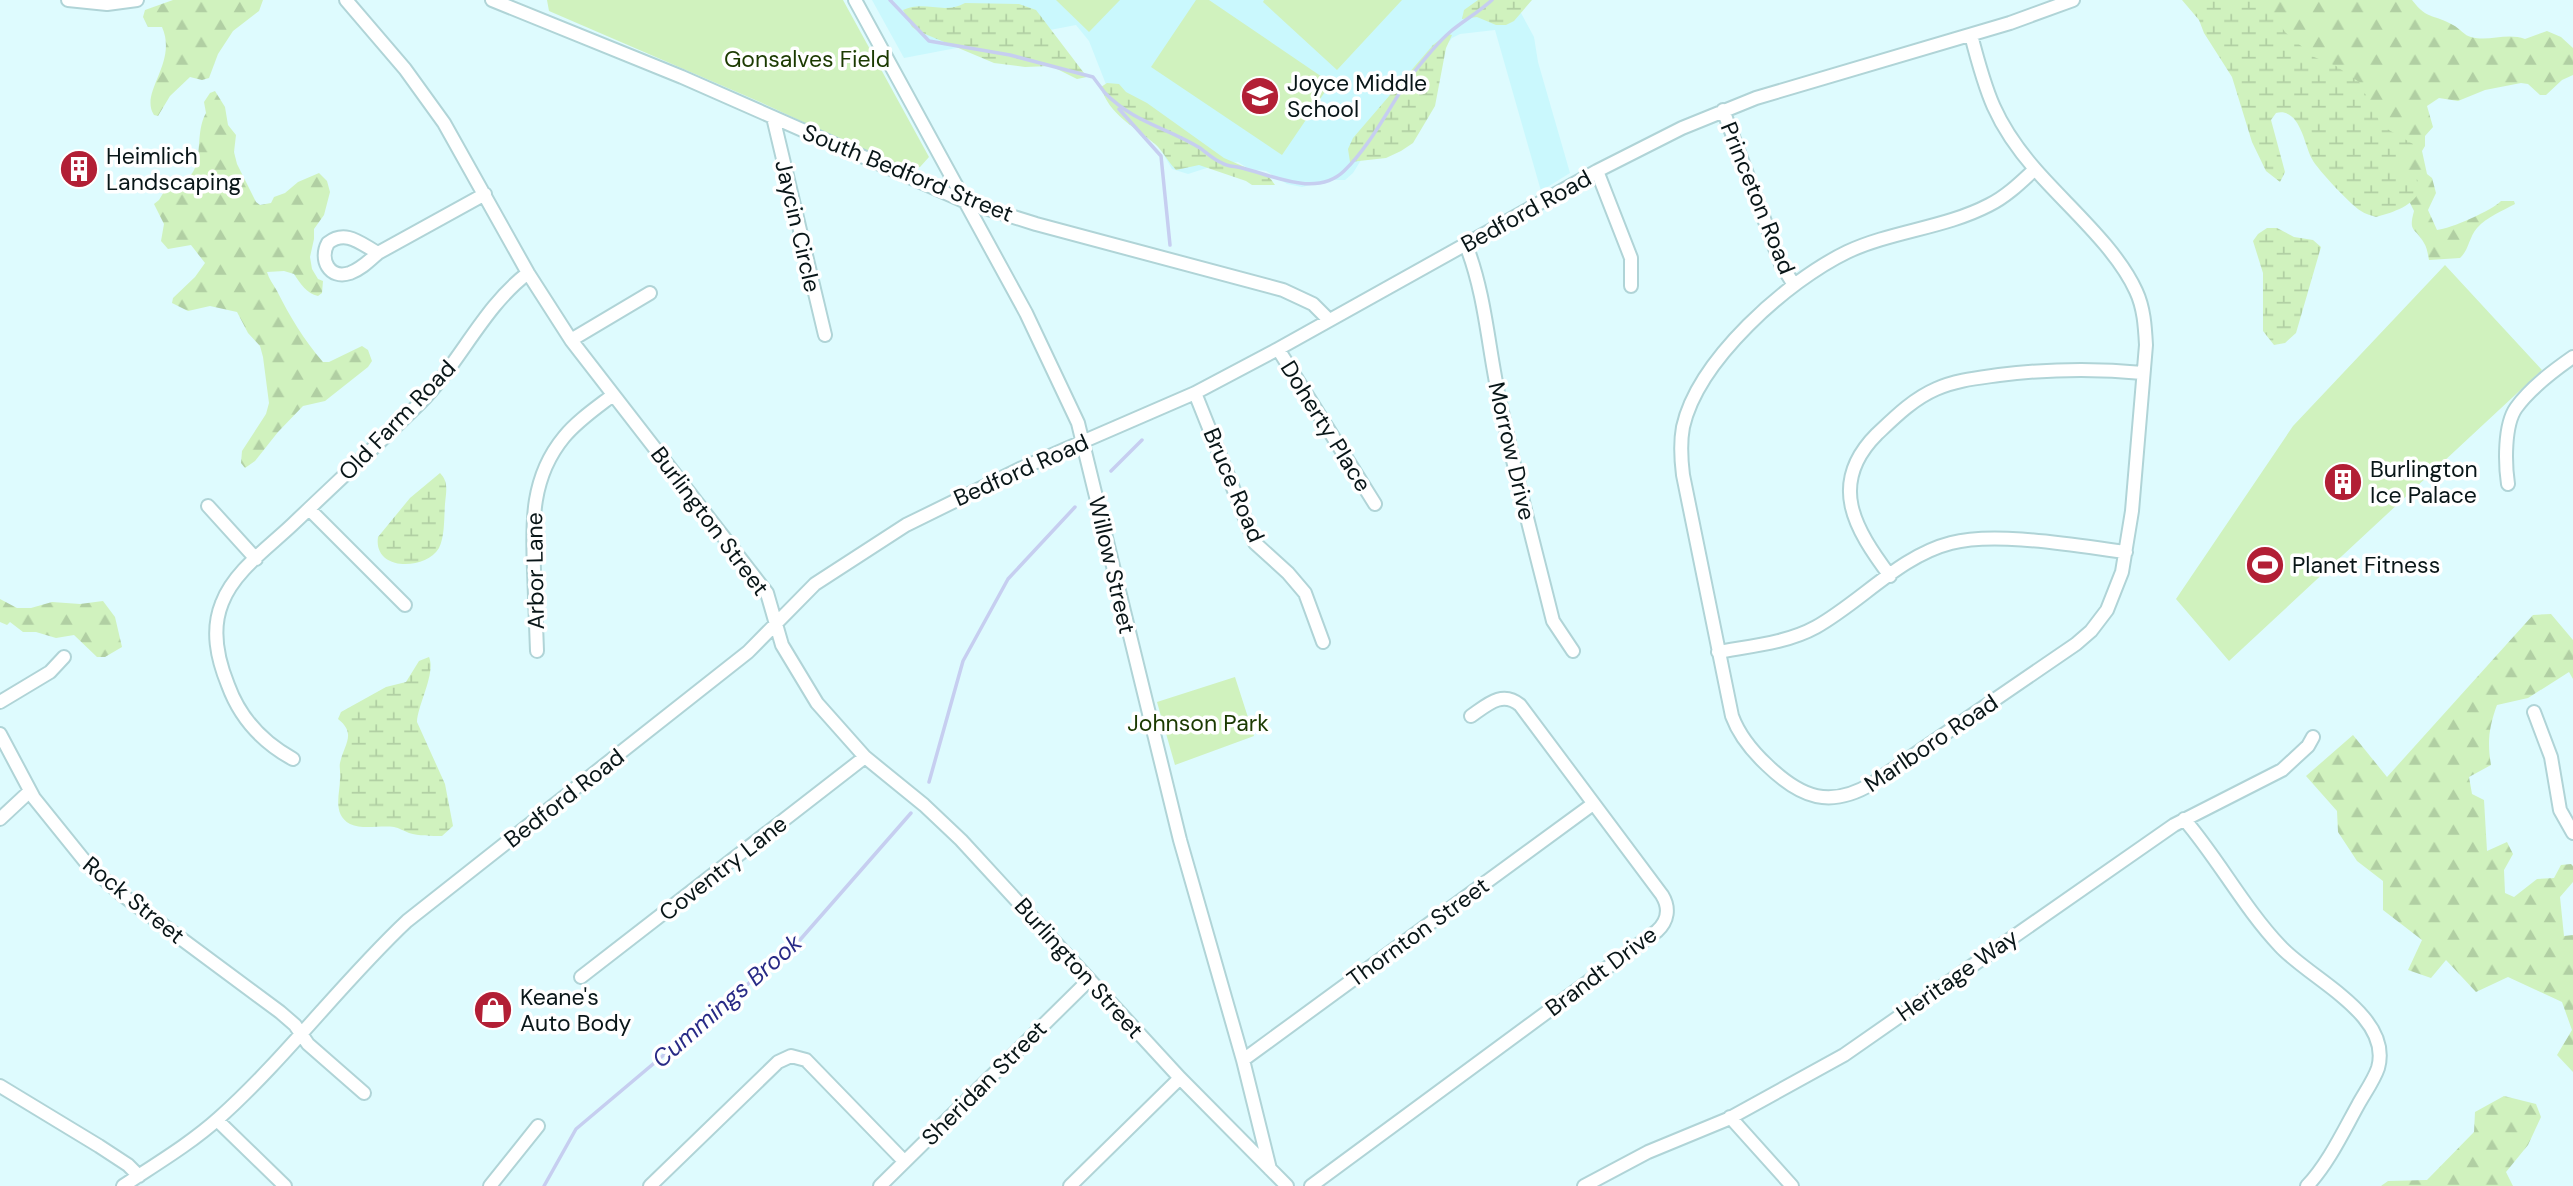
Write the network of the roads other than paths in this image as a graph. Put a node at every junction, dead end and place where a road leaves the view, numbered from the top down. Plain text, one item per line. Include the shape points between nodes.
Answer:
1 (68, 0) edge
2 (138, 0) edge
3 (346, 0) edge
4 (492, 0) edge
5 (855, 0) edge
6 (2073, 0) edge
7 (1971, 35) junction
8 (1723, 110) junction
9 (773, 117) junction
10 (2035, 169) junction
11 (1597, 171) junction
12 (485, 194) junction
13 (966, 202) junction
14 (1466, 245) junction
15 (378, 253) dead end
16 (528, 273) junction
17 (1794, 285) junction
18 (1631, 286) dead end
19 (650, 293) dead end
20 (1329, 320) junction
21 (825, 335) dead end
22 (571, 340) junction
23 (1278, 349) junction
24 (2573, 357) edge
25 (2143, 373) junction
26 (1195, 393) junction
27 (613, 395) junction
28 (1083, 441) junction
29 (2508, 484) dead end
30 (1375, 504) dead end
31 (208, 506) dead end
32 (309, 509) junction
33 (2126, 552) junction
34 (256, 559) junction
35 (1890, 576) junction
36 (405, 605) dead end
37 (776, 623) junction
38 (1323, 642) dead end
39 (537, 651) dead end
40 (1573, 651) dead end
41 (1718, 652) junction
42 (64, 657) dead end
43 (0, 702) edge
44 (2534, 712) dead end
45 (1471, 716) dead end
46 (0, 734) edge
47 (2313, 737) dead end
48 (865, 757) junction
49 (293, 759) dead end
50 (30, 791) junction
51 (1593, 804) junction
52 (0, 819) edge
53 (2184, 819) junction
54 (2573, 834) edge
55 (581, 977) dead end
56 (1089, 980) junction
57 (302, 1035) junction
58 (1243, 1060) junction
59 (1180, 1078) junction
60 (0, 1086) edge
61 (364, 1093) dead end
62 (1730, 1118) junction
63 (217, 1119) junction
64 (538, 1126) dead end
65 (904, 1161) junction
66 (1270, 1169) junction
67 (139, 1176) junction
68 (496, 1184) edge
69 (123, 1186) edge
70 (285, 1186) edge
71 (650, 1186) edge
72 (880, 1186) edge
73 (1070, 1186) edge
74 (1287, 1186) edge
75 (1311, 1186) edge
76 (1584, 1186) edge
77 (1792, 1186) edge
78 (2307, 1186) edge

1 - 2 street via 107,4
3 - 12 street, Burlington Street via 433,107
4 - 9 street, South Bedford Street
5 - 13 street, Willow Street
6 - 7 street, Bedford Road
7 - 8 street, Bedford Road
7 - 10 street, Marlboro Road via 1996,116
8 - 11 street, Bedford Road
8 - 17 street, Princeton Road via 1781,264
9 - 13 street, South Bedford Street
9 - 21 street, Jaycin Circle
10 - 17 street, Marlboro Road via 1987,206 1850,251
10 - 25 street, Marlboro Road via 2106,247 2132,284 2144,320
11 - 14 street, Bedford Road
11 - 18 street via 1631,258
12 - 15 street
12 - 16 street, Burlington Street
13 - 20 street, South Bedford Street via 1283,290 1313,304
13 - 28 street, Willow Street via 1046,351
14 - 20 street, Bedford Road
14 - 40 street, Morrow Drive via 1486,313 1502,412 1553,621
16 - 22 street, Burlington Street
16 - 32 street, Old Farm Road via 508,289 424,399
17 - 41 street, Marlboro Road via 1757,316 1723,355 1692,401 1683,425 1683,475
19 - 22 street
20 - 23 street, Bedford Road
22 - 27 street, Burlington Street
23 - 26 street, Bedford Road
23 - 30 street, Doherty Place
24 - 29 street via 2514,410 2507,440
25 - 33 street, Marlboro Road
25 - 35 street via 2062,368 1983,377 1939,387 1908,407 1861,452 1849,490 1860,531
26 - 28 street, Bedford Road
26 - 38 street, Bruce Road via 1256,545 1305,593
27 - 37 street, Burlington Street via 765,590
27 - 39 street, Arbor Lane via 565,436 538,485 533,517
28 - 37 street, Bedford Road via 960,497 888,536 815,584
28 - 58 street, Willow Street via 1180,840
31 - 34 street
32 - 34 street, Old Farm Road
32 - 36 street
33 - 35 street via 1972,539 1928,551
33 - 41 street, Marlboro Road via 2112,601 2084,637 1885,775 1844,796 1803,793 1761,759 1735,723
34 - 49 street, Old Farm Road via 224,598 217,650 226,682 244,717 271,745
35 - 41 street via 1805,632
37 - 48 street, Burlington Street via 783,648 812,696
37 - 57 street, Bedford Road via 748,652 407,921
42 - 43 street via 44,677
44 - 54 street via 2552,757 2560,810
45 - 51 street, Brandt Drive via 1497,699 1518,703
46 - 50 street, Rock Street
47 - 53 street, Heritage Way via 2275,774
48 - 55 street, Coventry Lane
48 - 56 street, Burlington Street via 956,834
50 - 52 street
50 - 57 street, Rock Street via 99,876 280,1012
51 - 58 street, Thornton Street
51 - 75 street, Brandt Drive via 1664,898 1667,911 1662,926
53 - 62 street, Heritage Way via 1844,1055
53 - 78 street via 2281,947 2348,1002 2378,1038 2378,1068
56 - 59 street, Burlington Street
56 - 65 street, Sheridan Street
57 - 61 street, Rock Street
57 - 63 street, Bedford Road
58 - 66 street, Willow Street
59 - 66 street, Burlington Street
59 - 73 street
60 - 67 street via 100,1146
62 - 76 street, Heritage Way via 1648,1152
62 - 77 street
63 - 67 street, Bedford Road
63 - 70 street
64 - 68 street
65 - 71 street via 806,1060 791,1056 778,1062
65 - 72 street, Sheridan Street
66 - 74 street, Burlington Street
67 - 69 street, Bedford Road

